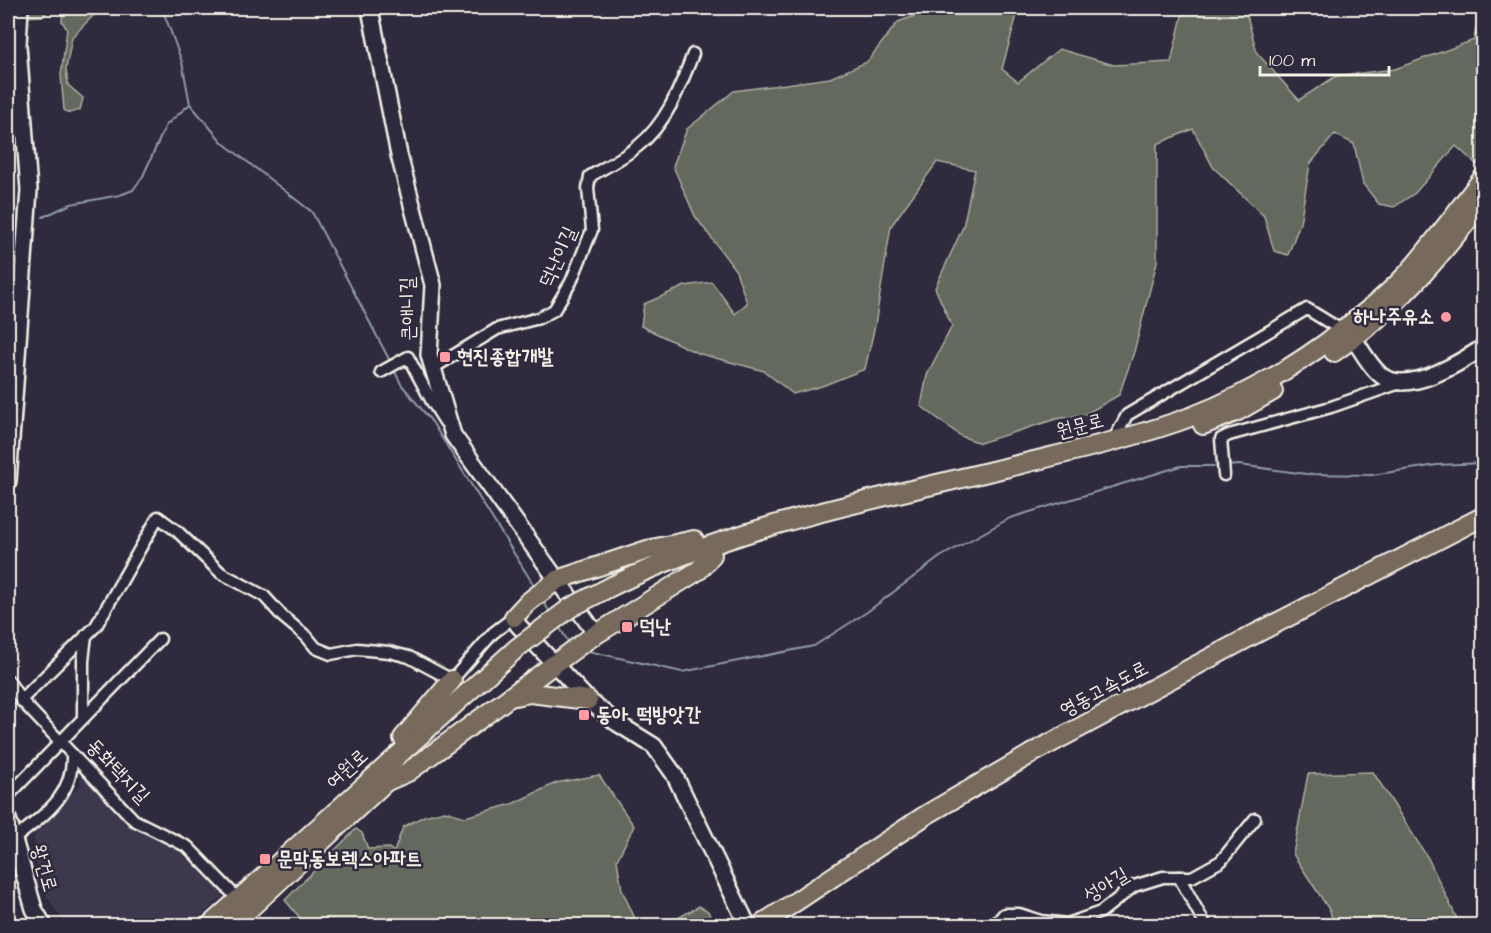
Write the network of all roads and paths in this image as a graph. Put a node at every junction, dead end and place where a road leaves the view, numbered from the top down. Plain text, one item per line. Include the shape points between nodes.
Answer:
1 (20, 8) edge
2 (372, 8) edge
3 (693, 54) dead end
4 (1484, 177) edge
5 (1484, 200) edge
6 (1348, 335) junction
7 (1484, 347) edge
8 (433, 368) junction
9 (383, 371) dead end
10 (1401, 383) junction
11 (11, 394) edge
12 (453, 435) junction
13 (1113, 441) junction
14 (9, 461) edge
15 (1224, 472) dead end
16 (8, 481) edge
17 (1484, 516) edge
18 (1484, 529) edge
19 (755, 530) junction
20 (712, 555) junction
21 (553, 583) junction
22 (614, 590) junction
23 (514, 617) junction
24 (86, 635) junction
25 (592, 637) junction
26 (160, 639) dead end
27 (560, 659) junction
28 (8, 680) edge
29 (452, 680) junction
30 (506, 698) junction
31 (21, 700) junction
32 (588, 700) junction
33 (83, 718) junction
34 (61, 742) junction
35 (72, 754) junction
36 (382, 777) junction
37 (8, 796) edge
38 (8, 819) edge
39 (1255, 819) dead end
40 (14, 839) junction
41 (1179, 877) junction
42 (243, 904) junction
43 (753, 923) edge
44 (232, 925) edge
45 (44, 926) edge
46 (209, 926) edge
47 (777, 926) edge
48 (994, 926) edge
49 (1206, 926) edge

1 - 11 street via 18,45 29,190
2 - 8 street, 큰애니길 via 399,155 433,285 429,355
3 - 8 street, 덕난이길 via 664,117 640,145 590,176 592,230 571,282 554,310 497,329
4 - 6 highway, 원문로 via 1407,275
5 - 6 highway, 원문로 via 1441,256 1385,314
6 - 10 street via 1384,378
6 - 13 highway, 원문로 via 1234,398 1191,417
6 - 13 street via 1307,309 1127,415
6 - 20 highway, 원문로 via 1280,388 1197,427 1098,458 779,534
7 - 10 street via 1453,367
8 - 12 street, 큰애니길
9 - 12 street via 408,357
10 - 15 street via 1221,439
11 - 14 street
12 - 21 street, 큰애니길
13 - 19 highway, 원문로
14 - 16 street
17 - 43 highway, 영동고속도로 via 1036,751
18 - 47 highway, 영동고속도로 via 1257,643 1052,756 931,825
19 - 21 highway via 647,550
19 - 22 highway, 원문로 via 652,566
20 - 22 highway, 원문로
20 - 25 highway via 699,570
21 - 23 highway
21 - 25 street, 큰애니길
22 - 36 highway, 여원로, bridge via 570,608
23 - 27 street via 518,625
23 - 29 street via 493,633
24 - 29 street via 96,626 158,517 221,573 264,596 316,648 331,654 357,649 389,652 409,657
24 - 31 street
24 - 33 street
25 - 27 highway
26 - 33 street
27 - 30 highway
27 - 32 street
28 - 31 street, 동화택지길
29 - 36 highway via 410,728
30 - 32 highway via 530,693
30 - 36 highway via 408,772
31 - 34 street, 동화택지길
32 - 43 street via 654,746 674,774
33 - 34 street
34 - 35 street, 동화택지길
34 - 37 street
35 - 40 street via 73,771 66,789 45,814
35 - 42 street, 동화택지길 via 134,820 189,847
36 - 42 highway, 여원로
38 - 40 street, 왕건로
39 - 41 street, 성아길 via 1221,861 1192,877
40 - 45 street, 왕건로 via 34,909
41 - 48 street, 성아길 via 1163,877 1134,886 1101,912 1067,924 1019,914 1004,915
41 - 49 street
42 - 44 highway, 여원로
42 - 46 highway, 여원로

